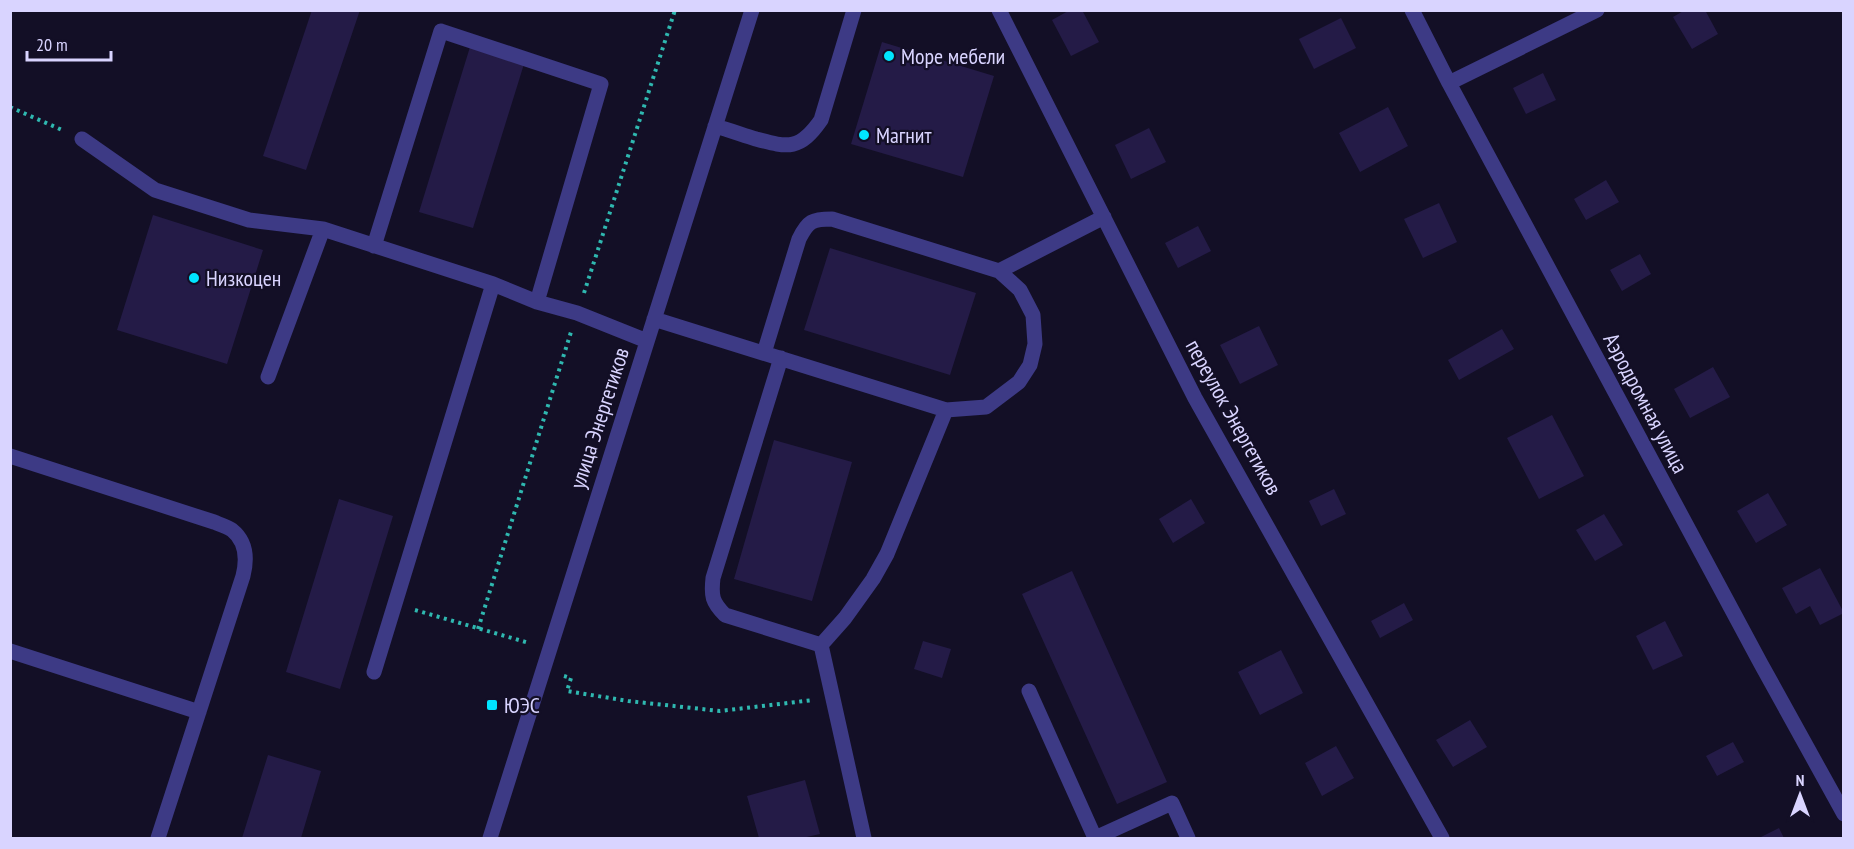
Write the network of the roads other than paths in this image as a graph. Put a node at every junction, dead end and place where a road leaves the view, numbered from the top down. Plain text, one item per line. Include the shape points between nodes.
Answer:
1 (752, 10) edge
2 (854, 10) edge
3 (999, 10) edge
4 (1412, 10) edge
5 (1597, 10) edge
6 (1449, 83) junction
7 (715, 126) junction
8 (82, 139) road end
9 (1104, 217) junction
10 (323, 229) junction
11 (374, 246) junction
12 (999, 271) junction
13 (493, 284) junction
14 (537, 302) junction
15 (654, 319) junction
16 (647, 341) junction
17 (764, 353) junction
18 (781, 358) junction
19 (268, 377) dead end
20 (946, 410) junction
21 (10, 456) edge
22 (821, 645) junction
23 (10, 651) edge
24 (374, 672) dead end
25 (1029, 691) dead end
26 (199, 712) junction
27 (1844, 814) edge
28 (158, 838) edge
29 (490, 838) edge
30 (864, 838) edge
31 (1095, 838) edge
32 (1188, 838) edge
33 (1443, 838) edge

1 - 7 street, улица Энергетиков
2 - 7 street via 821,120 811,134 799,143 782,147
3 - 9 street, переулок Энергетиков
4 - 6 street, Аэродромная улица
5 - 6 street
6 - 27 street, Аэродромная улица
7 - 15 street, улица Энергетиков
8 - 10 street via 155,190 249,220
9 - 12 street
9 - 33 street, переулок Энергетиков via 1195,398
10 - 11 street
10 - 19 street
11 - 13 street
11 - 14 street via 441,32 601,84
12 - 17 street via 832,219 817,219 806,225 799,239
12 - 20 street via 1020,290 1033,315 1035,344 1030,365 1020,382 986,406
13 - 14 street
13 - 24 street
14 - 16 street
15 - 16 street, улица Энергетиков
15 - 17 street
16 - 29 street, улица Энергетиков
17 - 18 street
18 - 20 street
18 - 22 street via 711,593 725,615
20 - 22 street via 873,579
21 - 26 street via 214,522 232,530 243,544 247,560 243,576
22 - 30 street
23 - 26 street
25 - 31 street
26 - 28 street
31 - 32 street via 1172,803

